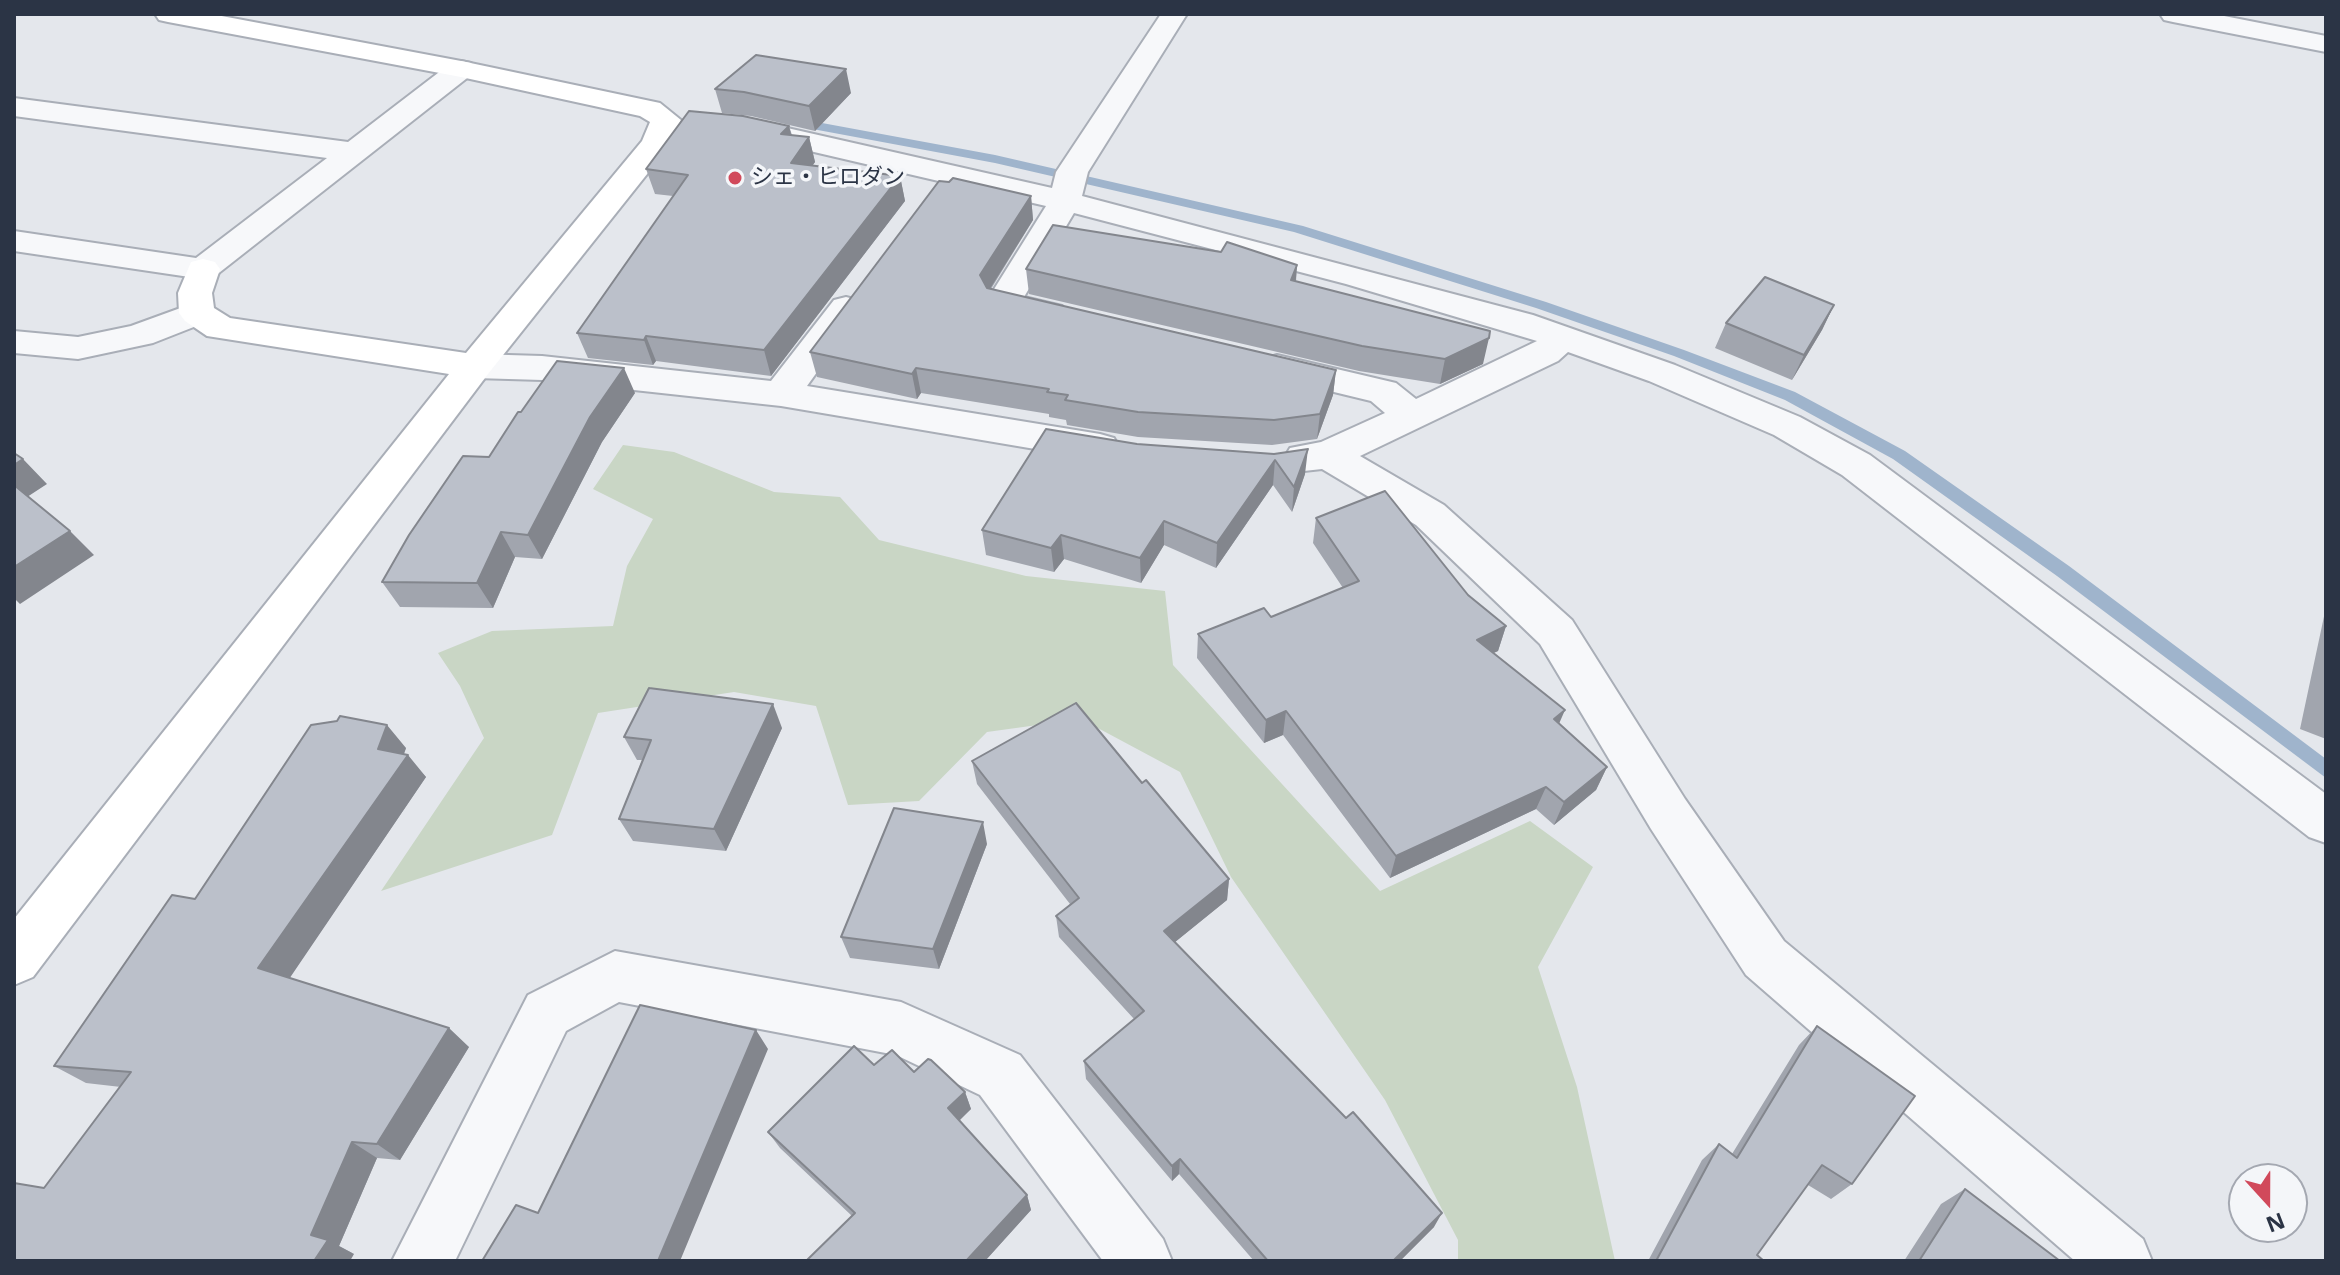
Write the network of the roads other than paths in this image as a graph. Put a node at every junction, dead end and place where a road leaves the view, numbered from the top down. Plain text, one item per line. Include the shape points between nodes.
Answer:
1 (168, 14) edge
2 (1174, 14) edge
3 (2173, 14) edge
4 (2326, 44) edge
5 (461, 69) junction
6 (14, 107) edge
7 (694, 123) junction
8 (355, 152) junction
9 (1065, 201) junction
10 (14, 241) edge
11 (203, 269) junction
12 (863, 285) edge
13 (197, 313) junction
14 (1079, 320) edge
15 (1562, 339) junction
16 (14, 342) edge
17 (1246, 360) edge
18 (475, 366) junction
19 (781, 394) junction
20 (1412, 416) junction
21 (1138, 453) edge
22 (1328, 455) junction
23 (1272, 462) edge
24 (2326, 822) edge
25 (14, 960) edge
26 (423, 1261) edge
27 (1141, 1261) edge
28 (2121, 1261) edge

1 - 5 street
2 - 9 street via 1072,172
3 - 4 street
5 - 7 street
5 - 8 street
6 - 8 street
7 - 9 street via 750,128 936,187
7 - 18 street via 656,143
8 - 11 street
9 - 14 street via 1003,302
9 - 15 street via 1358,277
10 - 11 street
11 - 13 street via 195,293
12 - 19 street
13 - 16 street via 140,335 78,348
13 - 18 street via 220,328
15 - 20 street via 1545,353
15 - 24 street via 1662,373 1787,426 1856,465
17 - 20 street via 1383,392
18 - 19 street via 542,368
18 - 25 street
19 - 21 street
20 - 22 street
22 - 23 street
22 - 28 street via 1430,515 1556,632 1765,958
26 - 27 street via 547,1013 615,976 901,1029 1000,1075

